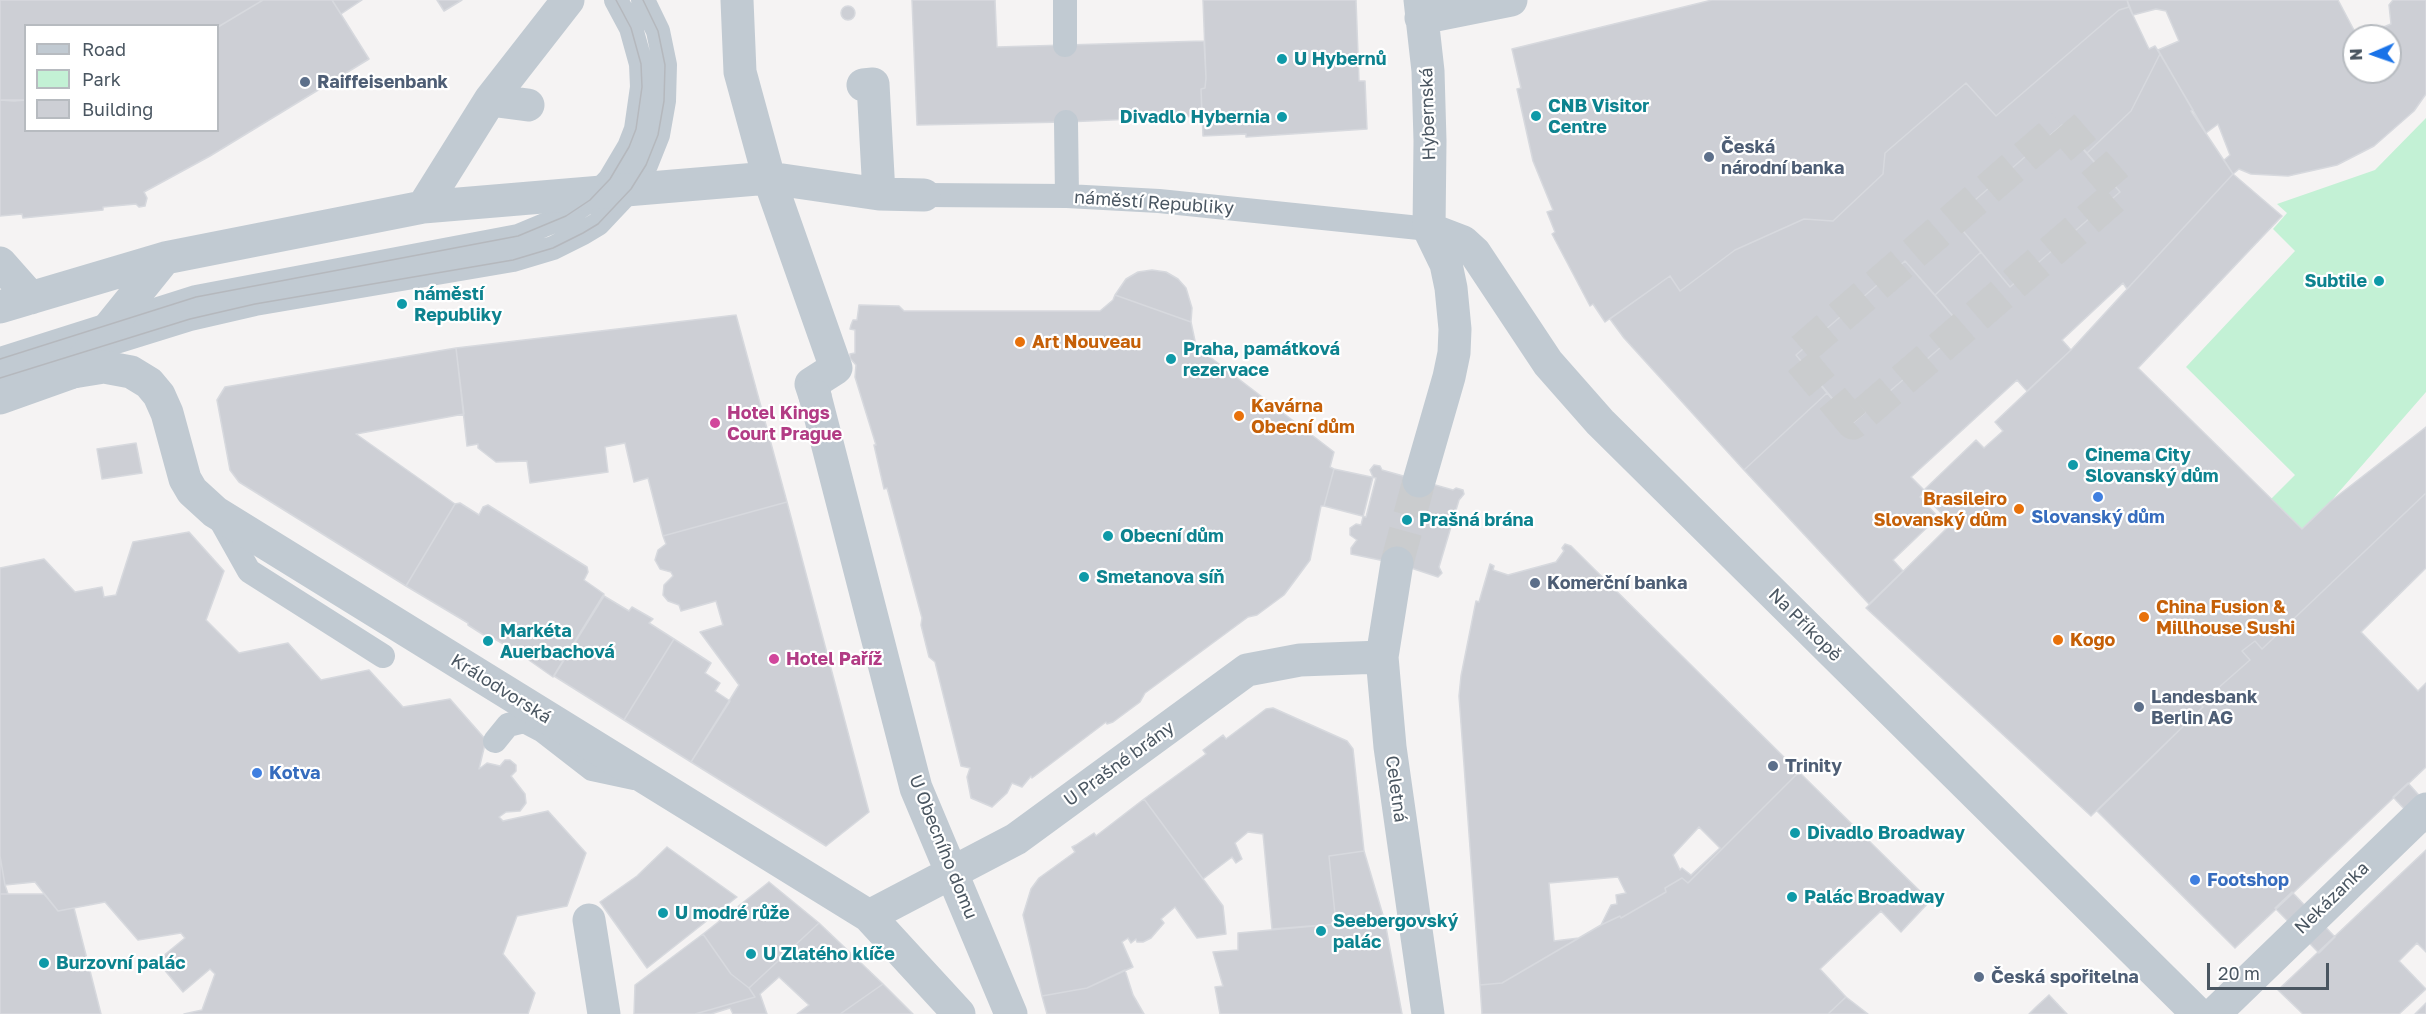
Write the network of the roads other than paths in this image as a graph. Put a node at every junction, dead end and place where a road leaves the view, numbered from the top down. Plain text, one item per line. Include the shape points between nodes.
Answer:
1 (568, 0) edge
2 (616, 0) edge
3 (643, 0) edge
4 (737, 0) edge
5 (1065, 0) edge
6 (1511, 0) edge
7 (1421, 9) edge
8 (1065, 45) dead end
9 (862, 85) dead end
10 (490, 100) junction
11 (528, 105) dead end
12 (1066, 122) dead end
13 (769, 178) junction
14 (631, 189) junction
15 (598, 192) junction
16 (879, 194) junction
17 (924, 195) joint
18 (1067, 196) junction
19 (423, 207) junction
20 (1429, 229) junction
21 (165, 258) junction
22 (0, 263) edge
23 (31, 298) junction
24 (0, 307) edge
25 (114, 322) junction
26 (0, 332) edge
27 (93, 347) junction
28 (0, 359) edge
29 (73, 372) junction
30 (0, 378) edge
31 (0, 398) edge
32 (1419, 481) tunnel mouth
33 (215, 512) junction
34 (1397, 563) tunnel mouth
35 (383, 656) dead end
36 (1382, 657) junction
37 (495, 741) dead end
38 (653, 783) junction
39 (2426, 809) edge
40 (952, 873) junction
41 (868, 916) junction
42 (589, 920) dead end
43 (604, 1014) edge
44 (958, 1014) edge
45 (1011, 1014) edge
46 (1428, 1014) edge
47 (2198, 1014) edge
48 (2214, 1014) edge

1 - 10 street
2 - 15 lane via 637,46 642,87 640,110 624,157
3 - 14 lane via 663,47 666,83 658,135
4 - 13 street via 740,72
5 - 8 lane
6 - 7 street
7 - 20 street, Hybernská via 1431,141
9 - 16 street via 873,84
10 - 11 street
10 - 19 street
12 - 18 lane
13 - 14 street, náměstí Republiky
13 - 16 street, náměstí Republiky
13 - 40 street, U Obecního domu via 836,368 812,384 916,788
14 - 15 street, náměstí Republiky
14 - 27 lane via 598,224 570,241 534,255 227,310
15 - 19 street, náměstí Republiky
15 - 25 lane via 566,216 518,236 245,286
16 - 17 street, náměstí Republiky
17 - 18 lane, náměstí Republiky
18 - 20 lane, náměstí Republiky via 1159,201
19 - 21 street, náměstí Republiky
20 - 32 street via 1446,264 1451,288 1454,353
20 - 47 street, Na Příkopě via 1463,242 1475,253 1548,363 1600,422
21 - 23 street, náměstí Republiky
21 - 25 street
22 - 23 street
23 - 24 street, náměstí Republiky
23 - 26 street
25 - 27 street
25 - 28 lane
27 - 29 street
27 - 30 lane
29 - 31 street, Králodvorská
29 - 33 street, Králodvorská via 116,368 149,383 167,413 184,479
33 - 35 lane via 249,571
33 - 38 street, Králodvorská
34 - 36 street, Celetná
36 - 40 street, U Prašné brány via 1300,660 1247,669 1016,839
36 - 46 street, Celetná via 1390,747
37 - 38 lane via 508,725 524,721 592,769
38 - 41 street, Králodvorská
39 - 48 street, Nekázanka
40 - 41 street, U Prašné brány
40 - 45 street, U Obecního domu
41 - 44 street, Králodvorská
42 - 43 street

